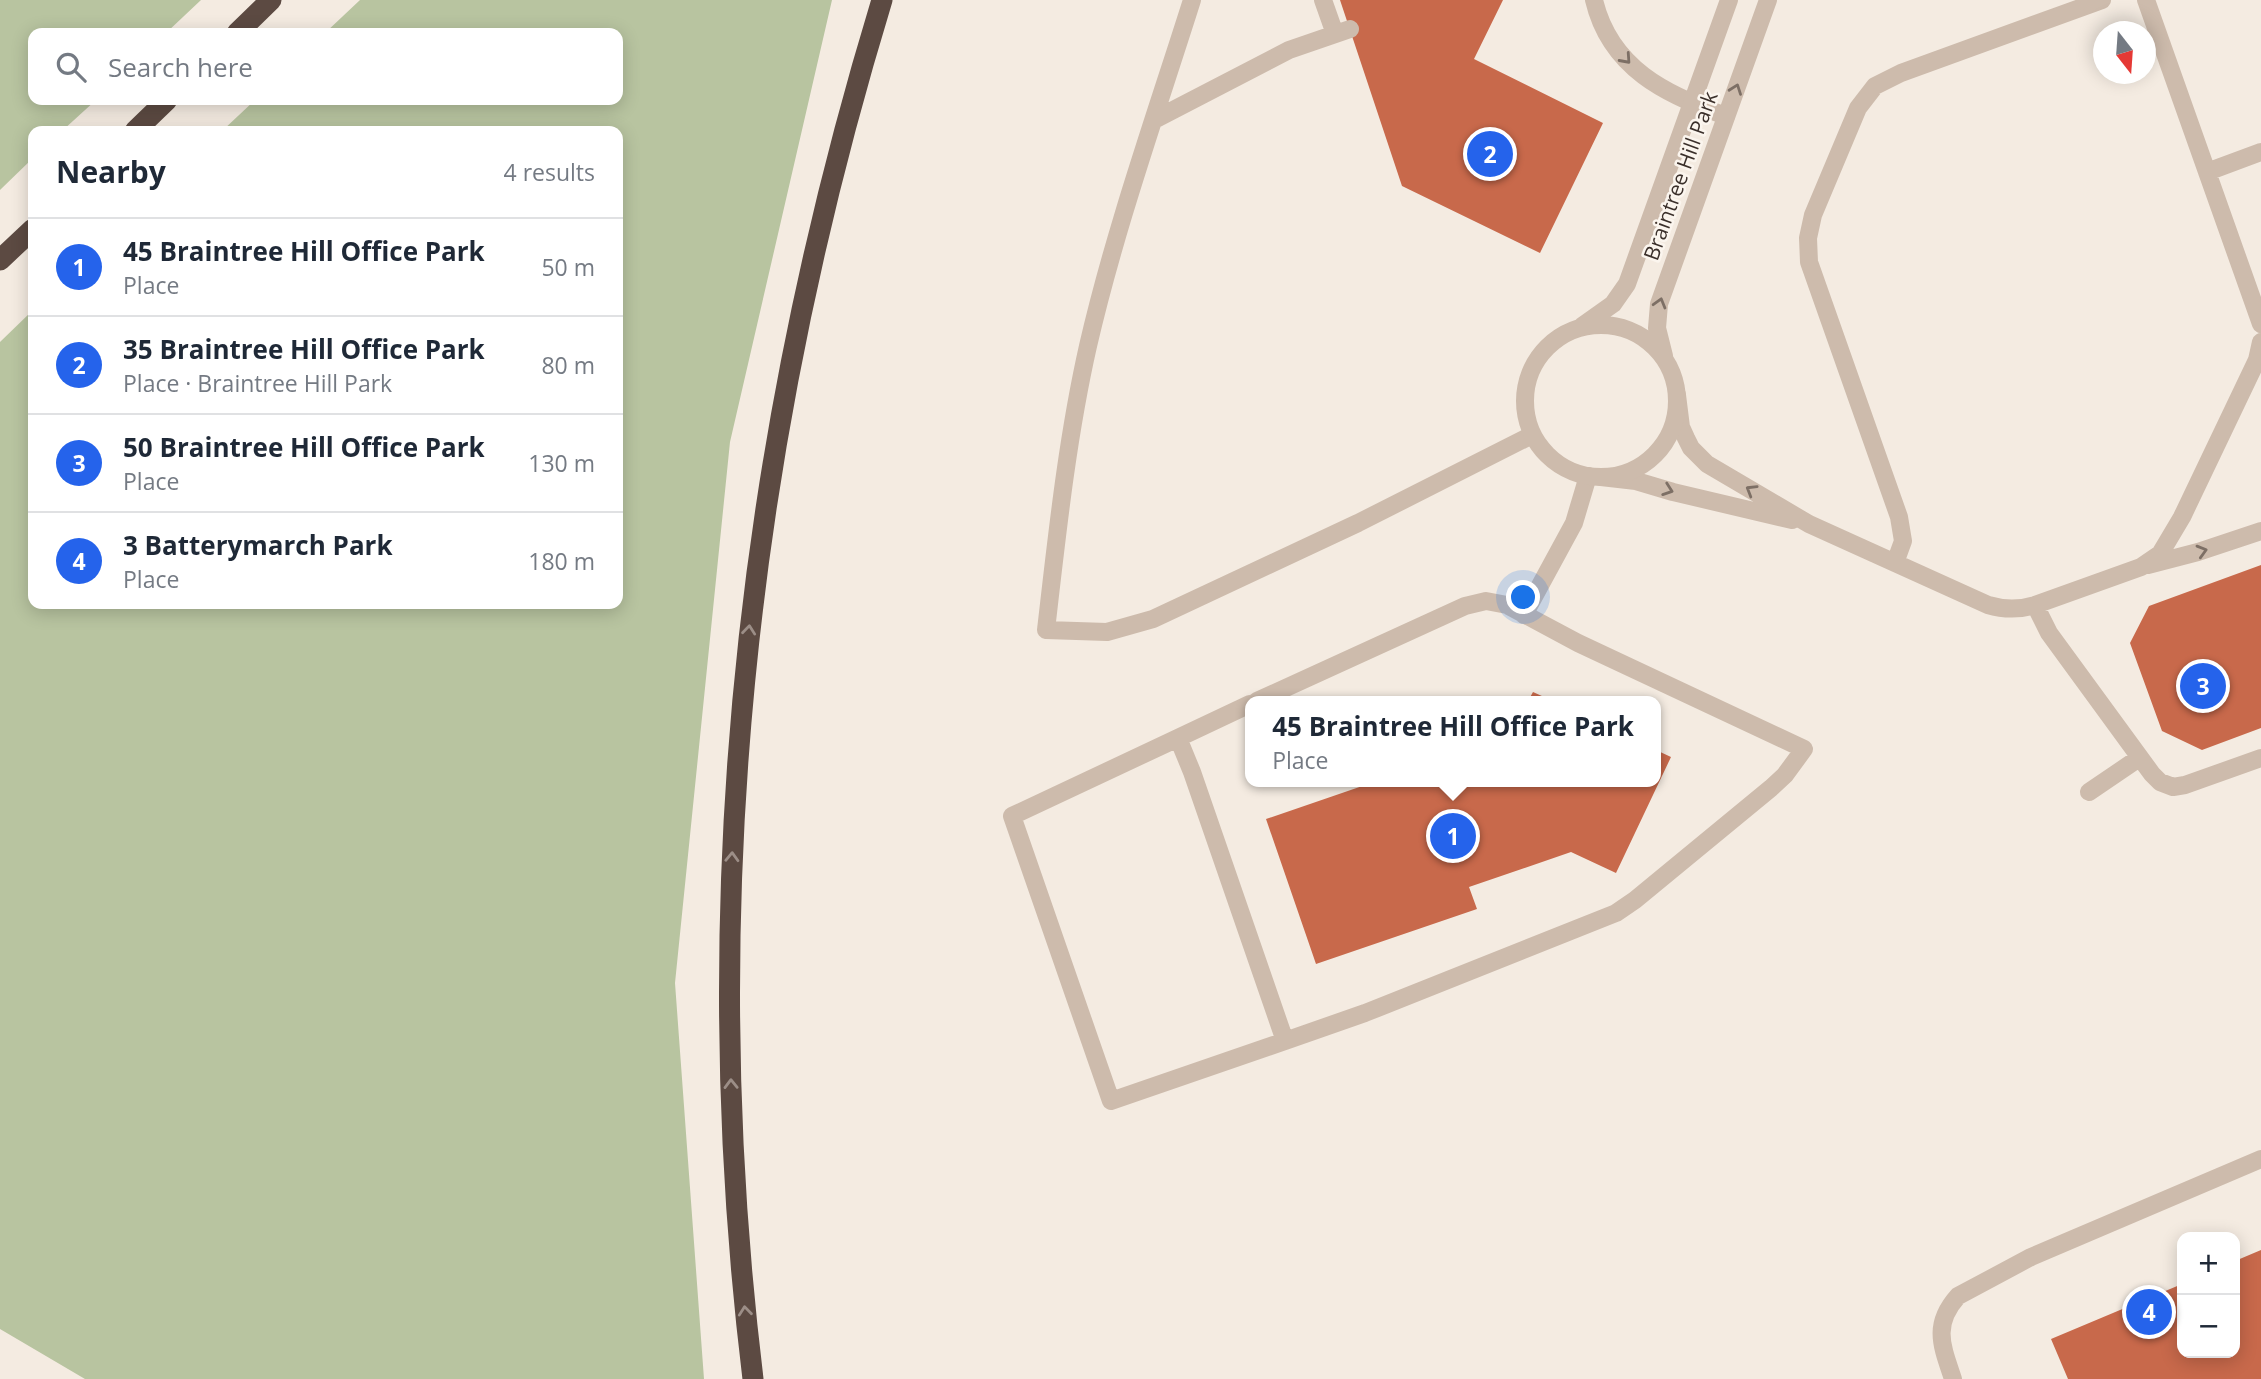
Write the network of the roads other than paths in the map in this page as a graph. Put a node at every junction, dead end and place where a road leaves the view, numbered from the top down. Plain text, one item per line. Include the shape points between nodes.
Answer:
1 (271, 0) edge
2 (882, 0) edge
3 (1192, 0) edge
4 (1324, 0) edge
5 (1594, 0) edge
6 (1728, 0) edge
7 (1768, 0) edge
8 (2102, 0) edge
9 (2146, 0) edge
10 (242, 28) edge
11 (1691, 104) junction
12 (162, 105) edge
13 (1726, 116) junction
14 (1154, 120) junction
15 (140, 126) edge
16 (2261, 152) edge
17 (2207, 172) junction
18 (28, 234) edge
19 (0, 260) edge
20 (2260, 319) edge
21 (1569, 333) junction
22 (2261, 342) edge
23 (1669, 369) junction
24 (1677, 395) junction
25 (1532, 435) junction
26 (1595, 476) junction
27 (1809, 524) junction
28 (2261, 531) edge
29 (1895, 563) junction
30 (2141, 567) junction
31 (2035, 605) junction
32 (1524, 615) junction
33 (1267, 696) edge
34 (1245, 706) edge
35 (1178, 738) junction
36 (2139, 758) junction
37 (2261, 758) edge
38 (2089, 792) dead end
39 (1285, 1041) junction
40 (2261, 1159) edge
41 (753, 1379) edge
42 (1953, 1379) edge

1 - 10 highway
41 -> 2 highway via 733,1164 729,1033 733,836 742,704 761,536 789,369 829,187
3 - 14 street
4 - 14 street via 1342,31 1289,50
5 -> 11 street via 1607,34 1627,62
6 - 11 street, Braintree Hill Park
13 -> 7 street, Braintree Hill Park
8 - 29 street via 1875,86 1858,108 1813,215 1808,239 1811,269 1899,517 1903,541
9 - 17 street
11 - 13 street
11 - 21 street, Braintree Hill Park via 1627,284 1602,314
12 - 15 highway
23 -> 13 street, Braintree Hill Park via 1659,341 1659,304
14 - 25 street via 1108,267 1082,376 1046,630 1107,632 1153,619
16 - 17 street
17 - 20 street
18 - 19 highway
21 - 23 street, Braintree Hill Park via 1594,326 1619,328 1654,347
21 - 25 street, Braintree Hill Park via 1548,347 1528,378 1525,403
22 - 30 street via 2257,360 2182,517 2160,554
23 - 24 street, Braintree Hill Park
24 - 26 street, Braintree Hill Park via 1674,422 1660,449 1639,467 1615,476
27 -> 24 street via 1699,457 1681,426
25 - 26 street, Braintree Hill Park via 1551,459 1575,473
26 -> 27 street via 1636,481
26 - 32 street
27 - 29 street
30 -> 28 street
29 - 31 street via 1995,607 2010,610
30 - 31 street
31 - 36 street via 2049,633
32 - 33 street via 1500,603 1472,603
32 - 39 street via 1804,749 1771,788 1616,913
34 - 35 street
35 - 39 street
35 - 39 street via 1012,816 1111,1101
36 - 37 street via 2160,782 2172,788
36 - 38 street
40 - 42 street via 2040,1253 1958,1296 1941,1324 1942,1346

